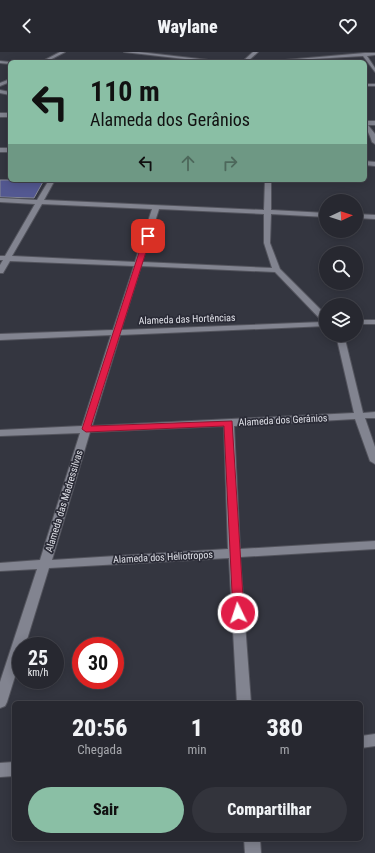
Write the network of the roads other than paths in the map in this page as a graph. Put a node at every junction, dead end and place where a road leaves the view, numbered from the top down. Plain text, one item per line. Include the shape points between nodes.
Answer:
1 (63, 52) edge
2 (126, 52) edge
3 (256, 52) edge
4 (154, 53) edge
5 (365, 54) junction
6 (375, 54) edge
7 (146, 58) dead end
8 (47, 60) edge
9 (208, 60) edge
10 (246, 60) edge
11 (289, 60) edge
12 (372, 63) edge
13 (375, 71) edge
14 (367, 126) edge
15 (375, 142) edge
16 (51, 182) edge
17 (268, 182) edge
18 (0, 200) edge
19 (38, 203) junction
20 (156, 207) junction
21 (266, 212) junction
22 (319, 215) edge
23 (363, 216) edge
24 (375, 216) edge
25 (4, 258) edge
26 (139, 264) junction
27 (277, 270) junction
28 (0, 271) edge
29 (319, 313) edge
30 (363, 322) edge
31 (375, 322) edge
32 (319, 324) edge
33 (117, 333) junction
34 (0, 338) edge
35 (342, 342) edge
36 (375, 415) edge
37 (358, 416) junction
38 (228, 423) junction
39 (86, 429) junction
40 (0, 433) edge
41 (375, 461) edge
42 (375, 545) edge
43 (234, 553) junction
44 (45, 564) junction
45 (0, 567) edge
46 (244, 701) edge
47 (0, 702) edge
48 (375, 740) edge
49 (363, 742) edge
50 (12, 769) edge
51 (0, 770) edge
52 (252, 841) edge
53 (253, 853) edge

1 - 8 street
2 - 4 street
3 - 10 street
4 - 7 street
4 - 9 street
5 - 6 street
5 - 11 street
5 - 12 street via 365,58
12 - 13 street
14 - 15 street via 374,135
16 - 19 street
17 - 21 street
18 - 19 street
19 - 20 street
19 - 25 street
20 - 21 street
20 - 26 street, Alameda das Madressilvas
21 - 22 street
21 - 27 street via 267,243
23 - 24 street
25 - 26 street
25 - 28 street
26 - 27 street
26 - 33 street, Alameda das Madressilvas
27 - 29 street
30 - 31 street
32 - 33 street, Alameda das Hortências
33 - 34 street, Alameda das Hortências
33 - 39 street, Alameda das Madressilvas
35 - 37 street
36 - 37 street, Alameda dos Gerânios
37 - 38 street, Alameda dos Gerânios
37 - 41 street
38 - 39 street, Alameda dos Gerânios
38 - 43 street
39 - 40 street, Alameda dos Gerânios
39 - 44 street, Alameda das Madressilvas
42 - 43 street, Alameda dos Heliotropos
43 - 44 street, Alameda dos Heliotropos
43 - 46 street
44 - 45 street, Alameda dos Heliotropos
44 - 47 street, Alameda das Madressilvas
48 - 49 street
50 - 51 street
52 - 53 street

